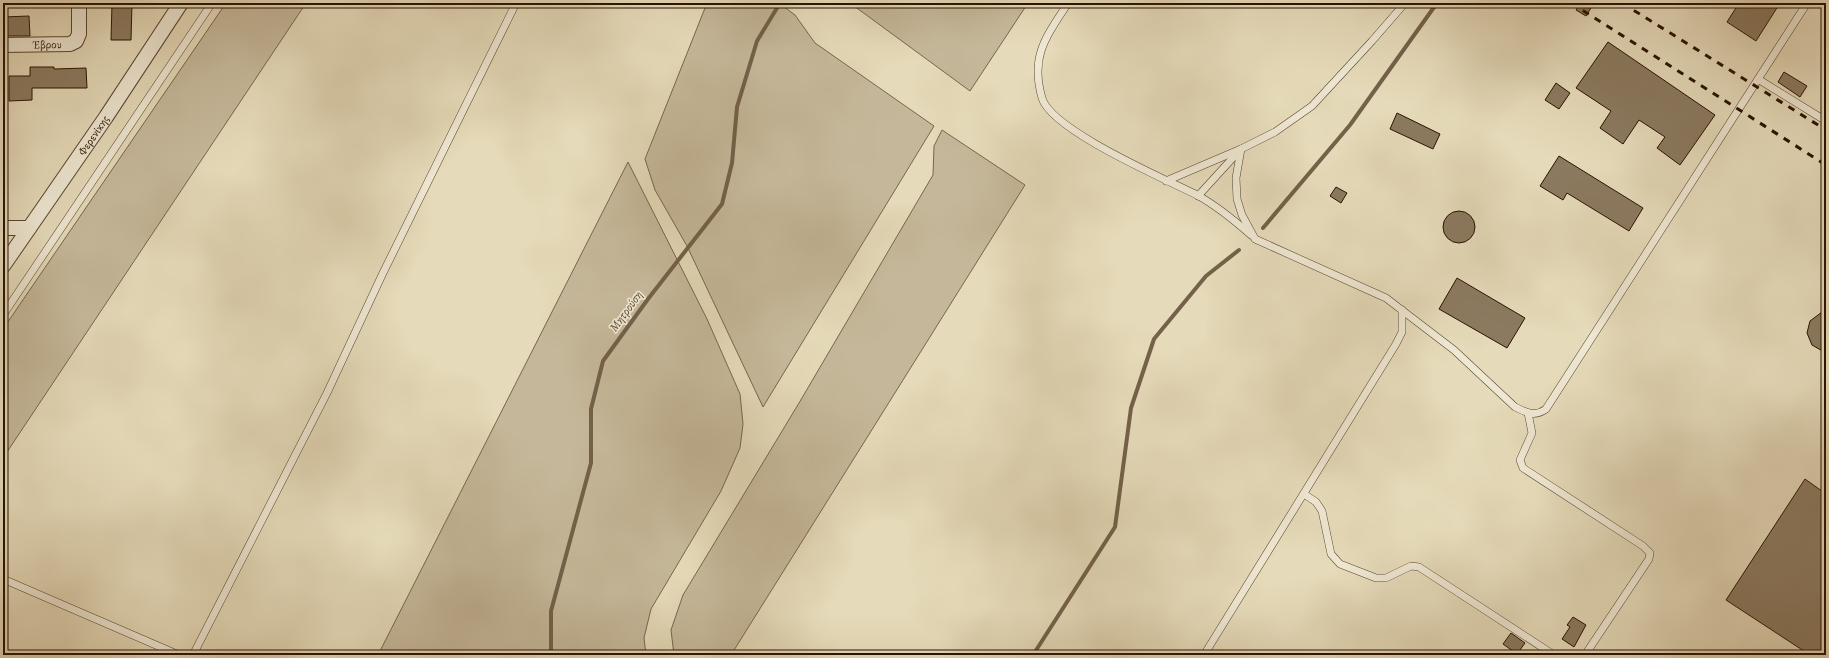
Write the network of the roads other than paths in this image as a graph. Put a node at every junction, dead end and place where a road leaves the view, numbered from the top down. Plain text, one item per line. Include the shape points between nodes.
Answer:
1 (79, 3) edge
2 (180, 3) edge
3 (212, 3) edge
4 (516, 3) edge
5 (1068, 3) edge
6 (1405, 3) edge
7 (1807, 3) edge
8 (3, 45) edge
9 (1758, 79) junction
10 (1826, 121) edge
11 (1241, 149) junction
12 (1166, 181) junction
13 (1198, 196) junction
14 (3, 228) edge
15 (29, 228) junction
16 (1255, 239) junction
17 (3, 266) edge
18 (1402, 310) junction
19 (3, 315) edge
20 (1528, 413) junction
21 (1304, 494) junction
22 (3, 579) edge
23 (179, 655) edge
24 (194, 655) edge
25 (1204, 655) edge
26 (1554, 655) edge
27 (1585, 655) edge

1 - 8 street, Έβρου via 79,34 76,41 70,44
2 - 15 street, Φερενίκης via 106,117
3 - 19 lane
4 - 24 lane via 327,393
5 - 12 lane via 1043,42 1039,54 1038,70 1042,99 1050,113 1079,134
6 - 11 lane via 1312,106 1275,132
7 - 9 lane
9 - 10 lane
9 - 20 lane via 1546,409 1539,414
11 - 12 lane
11 - 13 lane
11 - 16 lane via 1236,178 1237,199 1242,215
12 - 13 lane
13 - 16 lane via 1230,216
14 - 15 street
15 - 17 street, Φερενίκης
16 - 18 lane via 1386,298
18 - 20 lane via 1454,350 1515,407
18 - 21 lane via 1402,332 1396,344
20 - 27 lane via 1532,433 1520,460 1523,468 1650,553 1649,560
21 - 25 lane
21 - 26 lane via 1316,502 1322,511 1331,554 1340,564 1376,578 1386,578 1411,566 1419,567
22 - 23 lane

